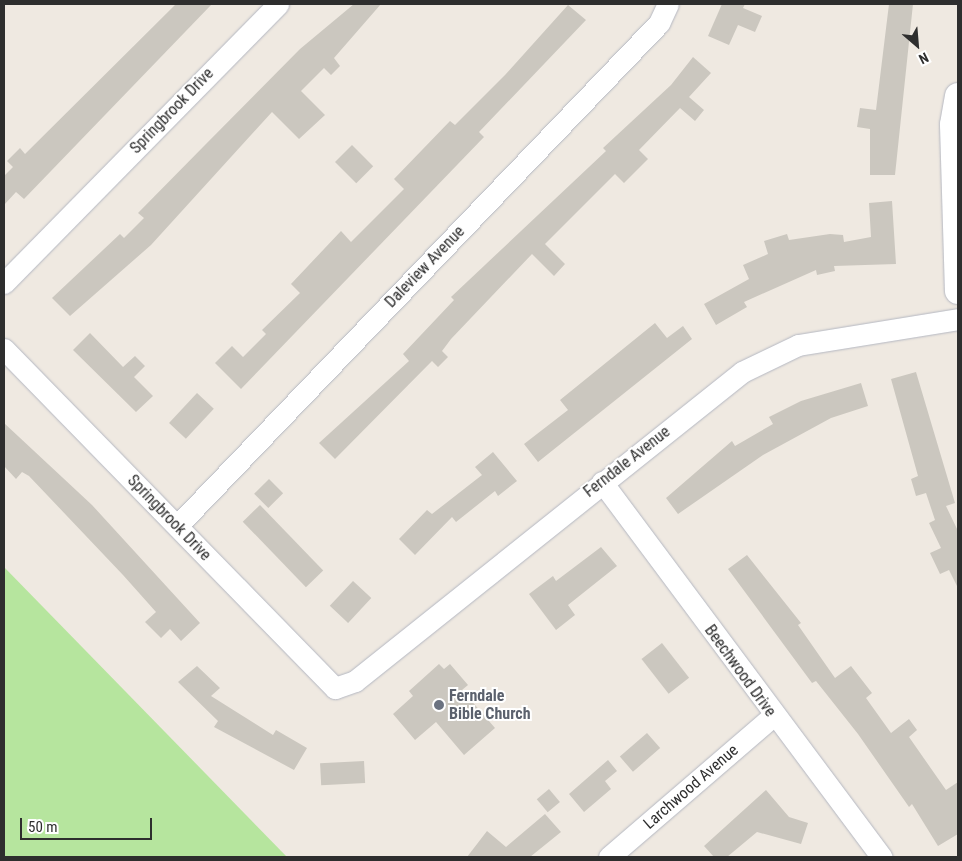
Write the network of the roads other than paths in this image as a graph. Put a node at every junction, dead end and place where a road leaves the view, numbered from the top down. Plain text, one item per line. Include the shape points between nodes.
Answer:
1 (278, 4) edge
2 (668, 4) edge
3 (958, 96) edge
4 (4, 282) edge
5 (958, 291) edge
6 (958, 319) edge
7 (4, 349) edge
8 (602, 482) junction
9 (178, 526) junction
10 (335, 688) joint
11 (774, 716) junction
12 (609, 857) edge
13 (882, 857) edge

1 - 4 street, Springbrook Drive
2 - 9 street, Daleview Avenue via 659,23
3 - 5 street via 953,125
6 - 8 street, Ferndale Avenue via 798,345 742,372
7 - 9 street, Springbrook Drive
8 - 10 street, Ferndale Avenue via 355,681
8 - 11 street, Beechwood Drive
9 - 10 street, Springbrook Drive
11 - 12 street, Larchwood Avenue
11 - 13 street, Beechwood Drive

